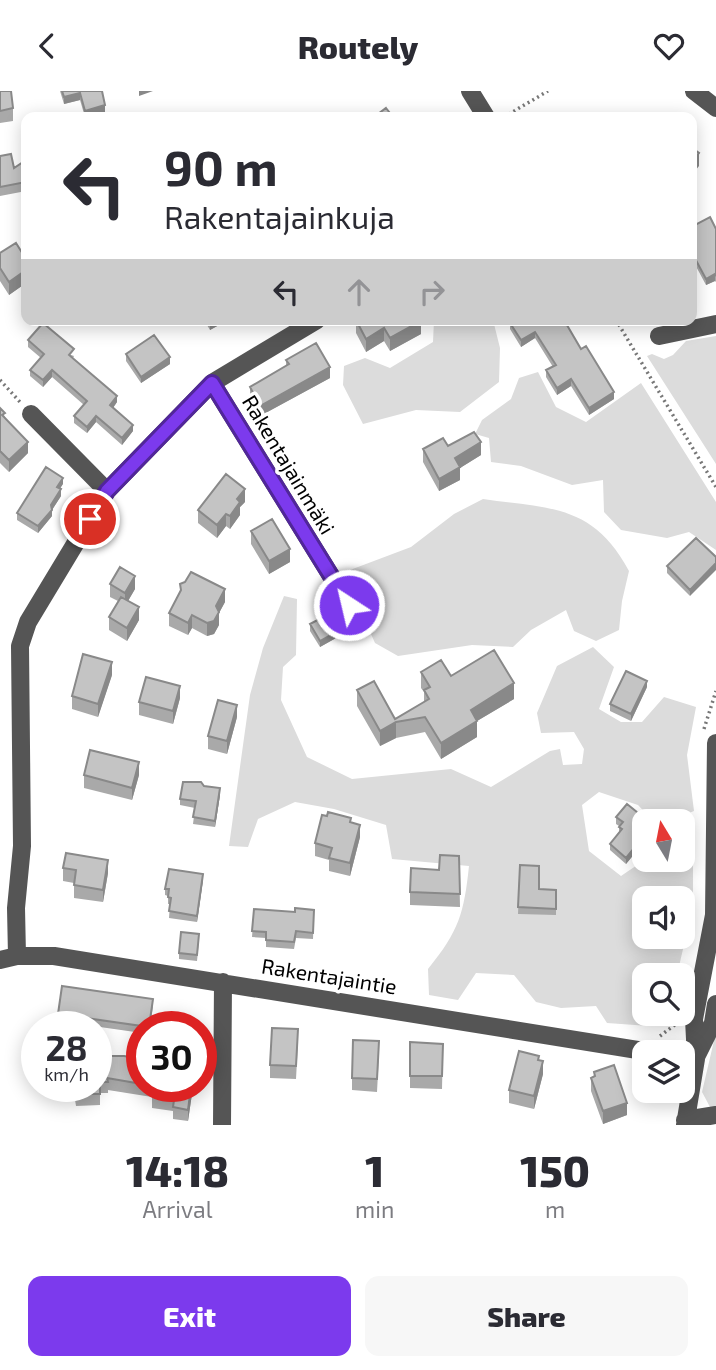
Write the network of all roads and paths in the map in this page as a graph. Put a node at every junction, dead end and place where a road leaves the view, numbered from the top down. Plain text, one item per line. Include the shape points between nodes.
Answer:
1 (470, 91) edge
2 (548, 91) edge
3 (694, 91) edge
4 (716, 108) edge
5 (483, 112) edge
6 (512, 112) edge
7 (716, 324) edge
8 (307, 326) edge
9 (620, 326) edge
10 (659, 336) dead end
11 (0, 380) edge
12 (212, 383) junction
13 (31, 414) joint
14 (716, 487) edge
15 (107, 491) junction
16 (349, 605) dead end
17 (716, 743) edge
18 (715, 788) edge
19 (715, 915) edge
20 (8, 958) edge
21 (223, 982) junction
22 (716, 1004) edge
23 (675, 1026) edge
24 (659, 1040) edge
25 (691, 1040) edge
26 (632, 1042) edge
27 (695, 1049) edge
28 (686, 1103) edge
29 (716, 1115) edge
30 (685, 1122) edge
31 (222, 1125) edge

1 - 5 street
2 - 6 path
3 - 4 street
7 - 10 street
8 - 12 street
9 - 14 path
11 - 13 path
12 - 15 street
12 - 16 street, Rakentajainmäki
13 - 15 street
15 - 20 street via 28,622 20,646 22,846
17 - 18 street
18 - 19 street
19 - 25 street
20 - 21 street, Rakentajaintie via 54,956
21 - 26 street, Rakentajaintie
21 - 31 street
22 - 27 street via 713,1023
23 - 24 path
28 - 30 street
29 - 30 street

